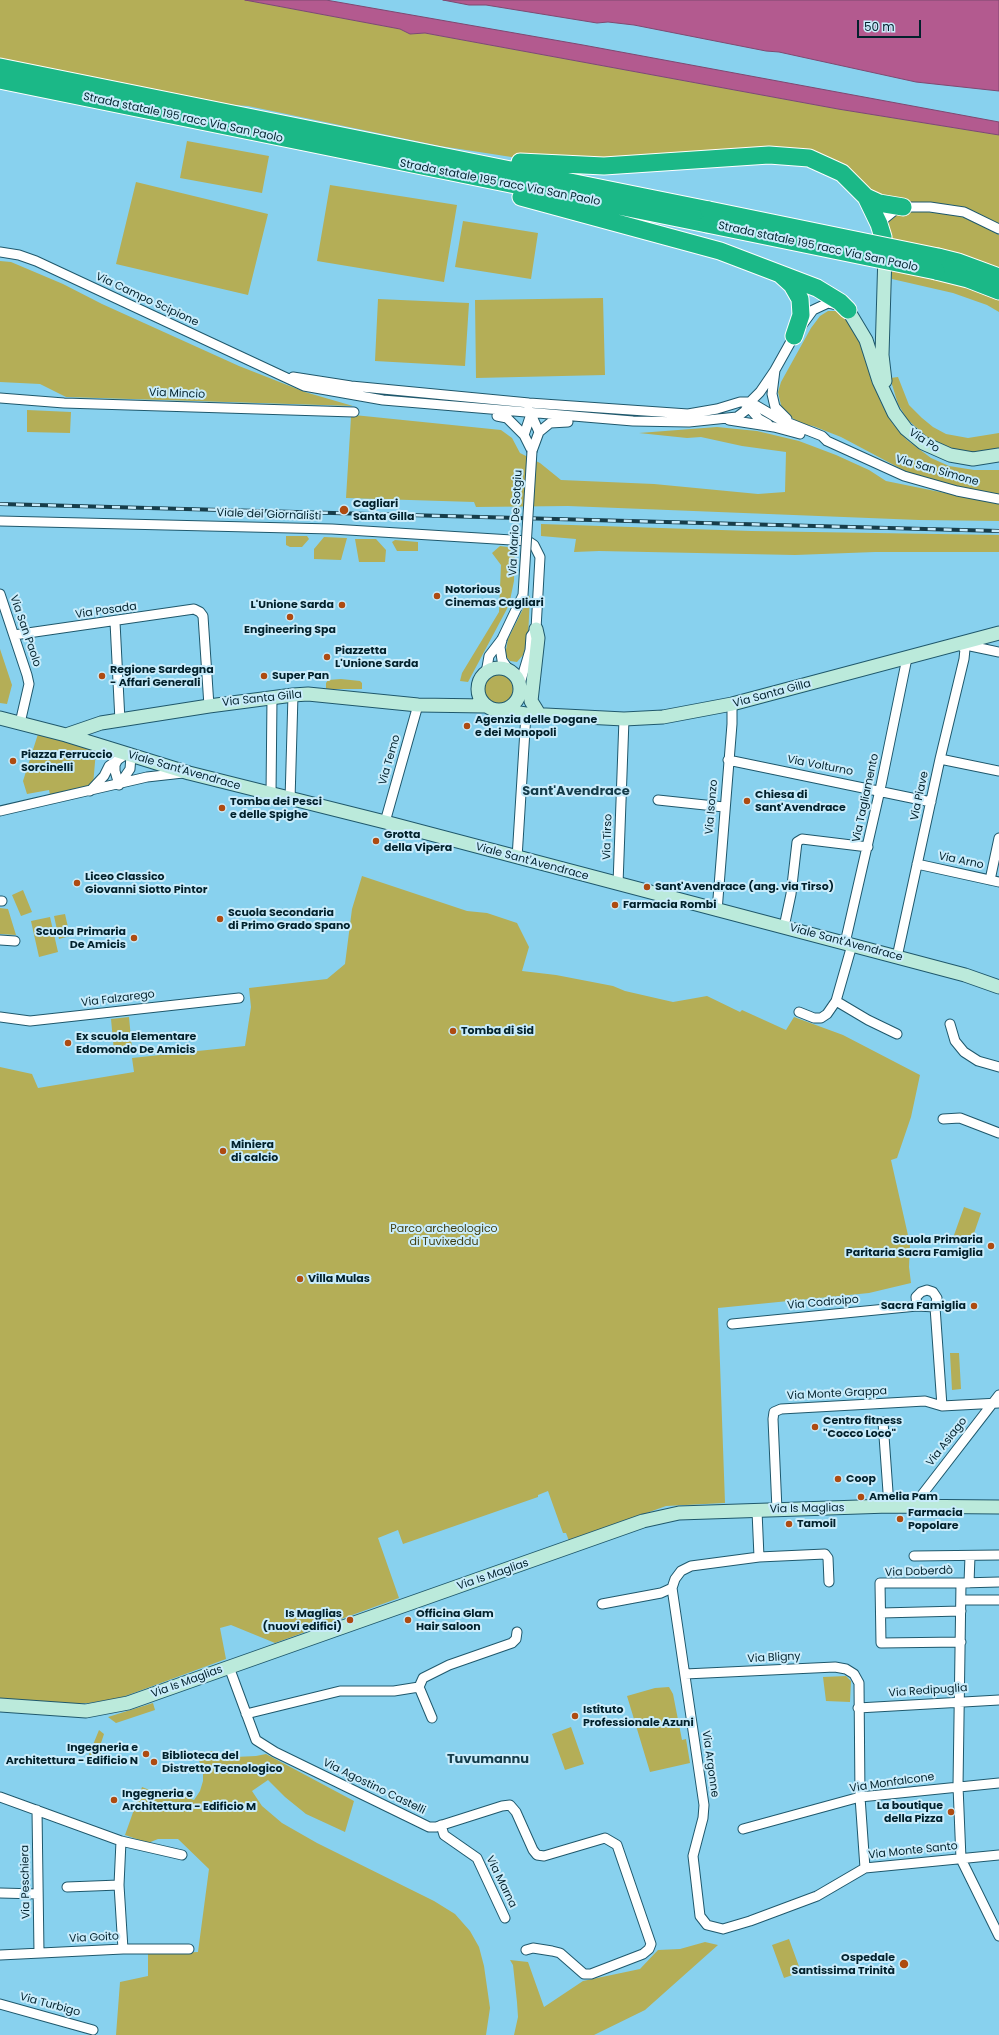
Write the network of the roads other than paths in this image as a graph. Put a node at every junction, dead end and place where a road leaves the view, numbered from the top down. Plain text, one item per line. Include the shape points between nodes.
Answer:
1 (0, 67) edge
2 (0, 80) edge
3 (209, 109) junction
4 (390, 160) junction
5 (866, 196) junction
6 (903, 207) junction
7 (708, 217) junction
8 (999, 229) edge
9 (882, 237) junction
10 (0, 252) edge
11 (778, 272) junction
12 (999, 277) edge
13 (999, 291) edge
14 (848, 310) junction
15 (794, 336) junction
16 (776, 370) junction
17 (282, 375) junction
18 (0, 398) edge
19 (477, 398) junction
20 (888, 400) junction
21 (750, 402) junction
22 (581, 406) junction
23 (482, 410) junction
24 (354, 412) dead end
25 (531, 414) junction
26 (723, 419) junction
27 (633, 421) junction
28 (796, 426) junction
29 (774, 427) junction
30 (539, 432) junction
31 (524, 435) junction
32 (826, 441) junction
33 (532, 451) junction
34 (999, 455) edge
35 (999, 499) edge
36 (0, 520) edge
37 (0, 594) edge
38 (115, 622) junction
39 (536, 629) junction
40 (999, 633) edge
41 (14, 635) junction
42 (502, 639) junction
43 (959, 644) junction
44 (999, 652) edge
45 (907, 658) junction
46 (510, 672) junction
47 (486, 673) junction
48 (518, 692) junction
49 (293, 695) junction
50 (272, 698) junction
51 (732, 704) junction
52 (418, 705) junction
53 (209, 706) junction
54 (486, 706) junction
55 (499, 710) junction
56 (533, 714) junction
57 (0, 718) edge
58 (624, 719) junction
59 (120, 720) junction
60 (20, 723) junction
61 (101, 723) junction
62 (66, 736) junction
63 (106, 748) junction
64 (125, 756) junction
65 (940, 759) junction
66 (728, 760) junction
67 (999, 772) edge
68 (189, 773) junction
69 (119, 785) junction
70 (880, 790) junction
71 (88, 792) junction
72 (271, 794) junction
73 (290, 800) junction
74 (658, 800) dead end
75 (931, 802) junction
76 (724, 807) junction
77 (0, 811) edge
78 (384, 822) junction
79 (999, 838) edge
80 (868, 847) junction
81 (517, 858) junction
82 (917, 864) junction
83 (995, 881) edge
84 (618, 884) junction
85 (717, 911) junction
86 (784, 927) junction
87 (0, 940) edge
88 (15, 941) dead end
89 (848, 944) junction
90 (897, 957) junction
91 (999, 987) edge
92 (239, 998) dead end
93 (836, 1001) junction
94 (800, 1012) dead end
95 (0, 1017) edge
96 (950, 1024) dead end
97 (897, 1034) dead end
98 (999, 1067) edge
99 (943, 1119) dead end
100 (999, 1133) edge
101 (917, 1306) junction
102 (935, 1307) junction
103 (732, 1324) dead end
104 (999, 1395) edge
105 (995, 1404) edge
106 (942, 1406) junction
107 (883, 1422) dead end
108 (889, 1506) junction
109 (918, 1506) junction
110 (999, 1507) edge
111 (777, 1510) junction
112 (757, 1511) junction
113 (999, 1555) edge
114 (914, 1556) dead end
115 (970, 1556) junction
116 (759, 1557) junction
117 (830, 1582) dead end
118 (999, 1582) edge
119 (965, 1583) junction
120 (672, 1588) junction
121 (962, 1600) junction
122 (999, 1600) edge
123 (602, 1604) dead end
124 (961, 1611) junction
125 (880, 1613) junction
126 (517, 1632) dead end
127 (961, 1642) junction
128 (229, 1667) junction
129 (685, 1674) junction
130 (419, 1687) junction
131 (999, 1700) edge
132 (959, 1701) junction
133 (0, 1705) edge
134 (858, 1708) junction
135 (246, 1714) junction
136 (432, 1718) dead end
137 (999, 1782) edge
138 (958, 1786) junction
139 (0, 1797) edge
140 (860, 1797) junction
141 (37, 1810) junction
142 (441, 1825) junction
143 (743, 1829) dead end
144 (121, 1841) junction
145 (182, 1855) dead end
146 (999, 1855) edge
147 (961, 1858) junction
148 (866, 1868) junction
149 (119, 1884) junction
150 (67, 1887) dead end
151 (0, 1893) edge
152 (38, 1894) junction
153 (505, 1918) dead end
154 (723, 1929) joint
155 (999, 1936) edge
156 (123, 1949) junction
157 (189, 1949) dead end
158 (526, 1950) dead end
159 (39, 1953) junction
160 (0, 1955) edge
161 (0, 2004) edge
162 (93, 2030) dead end

1 - 3 highway, Strada statale 195 racc Via San Paolo
2 - 4 highway, Strada statale 195 racc Via San Paolo
3 - 5 highway via 222,108 274,116 503,161 604,166 769,156 802,157 825,164 842,173
3 - 7 highway, Strada statale 195 racc Via San Paolo
4 - 7 highway, Strada statale 195 racc Via San Paolo
4 - 11 highway via 408,168 720,251
5 - 6 highway via 879,203
5 - 9 highway
6 - 8 street via 947,208 964,212
6 - 9 street via 884,219
7 - 12 highway, Strada statale 195 racc Via San Paolo, bridge via 958,262
7 - 13 highway, Strada statale 195 racc Via San Paolo, bridge via 968,279
9 - 20 street, Via Po via 886,274 882,355
10 - 17 street, Via Campo Scipione via 36,260
11 - 14 highway via 817,288
11 - 15 highway via 792,285 800,299 801,315
14 - 15 street via 836,304 822,304 813,310
14 - 20 street, Via Po via 866,340
15 - 16 street
16 - 21 street
16 - 28 street via 772,394 775,407
17 - 19 street, Via Campo Scipione via 338,384
17 - 23 street, Via Campo Scipione via 304,386 335,393
18 - 24 street, Via Mincio via 64,403
19 - 22 street, Via Campo Scipione
19 - 25 street, Via Campo Scipione via 484,403 519,406
20 - 34 street, Via Po via 906,429 934,449 973,459
21 - 22 street, Via Campo Scipione via 688,414
21 - 26 street, Via Campo Scipione via 745,411
21 - 28 street, Via San Simone
21 - 29 street via 752,411 759,419
22 - 25 street, Via Campo Scipione via 575,410 541,408
23 - 25 street, Via Campo Scipione
23 - 31 street, Via Campo Scipione via 507,418
25 - 27 street, Via Campo Scipione
25 - 30 street
25 - 31 street
26 - 27 street, Via Campo Scipione via 689,422
26 - 29 street, Via San Simone
27 - 30 street, Via Campo Scipione via 630,425 562,421 550,423
28 - 32 street, Via San Simone via 822,436
29 - 32 street, Via San Simone
30 - 33 street, Via Mario De Sotgiu
31 - 33 street
32 - 35 street, Via San Simone via 904,476 957,491
33 - 42 street, Via Mario De Sotgiu, bridge via 523,595
36 - 39 street, Viale dei Giornalisti via 332,529 528,541 534,545 540,557
37 - 41 street, Via San Paolo
38 - 41 street, Via Posada
38 - 53 street, Via Posada via 194,609 200,612 203,616
38 - 59 street
39 - 48 street, Viale dei Giornalisti via 531,636 530,650
39 - 56 street via 538,638 531,701
40 - 43 street, Via Santa Gilla
41 - 60 street, Via San Paolo via 29,684
42 - 46 street, Via Mario De Sotgiu via 502,660
42 - 47 street, Via Mario De Sotgiu via 489,656
43 - 44 street
43 - 45 street, Via Santa Gilla
43 - 65 street, Via Piave via 965,649 964,658
45 - 51 street, Via Santa Gilla
45 - 70 street, Via Tagliamento
46 - 47 street via 498,669
46 - 48 street via 514,676
47 - 54 street via 478,689 479,696
48 - 55 street via 508,708
48 - 56 street
49 - 50 street, Via Santa Gilla
49 - 52 street, Via Santa Gilla via 308,694
49 - 73 street
50 - 53 street, Via Santa Gilla
50 - 72 street
51 - 58 street, Via Santa Gilla via 663,717
51 - 66 street, Via Isonzo
52 - 54 street, Via Santa Gilla
52 - 78 street, Via Temo
53 - 59 street, Via Santa Gilla
54 - 55 street, Via Santa Gilla
55 - 56 street, Via Santa Gilla
56 - 58 street, Via Santa Gilla
56 - 81 street
57 - 60 street, Viale Sant'Avendrace
58 - 84 street, Via Tirso
59 - 61 street, Via Santa Gilla
60 - 62 street, Viale Sant'Avendrace
61 - 62 street, Via Santa Gilla
61 - 63 street via 96,732 96,740
62 - 63 street, Viale Sant'Avendrace
63 - 64 street, Viale Sant'Avendrace
64 - 68 street, Viale Sant'Avendrace
64 - 69 street via 130,769
64 - 69 street via 115,765
64 - 71 street via 109,766 98,784
65 - 67 street
65 - 75 street, Via Piave
66 - 70 street, Via Volturno
66 - 76 street, Via Isonzo
68 - 69 street via 147,778
68 - 72 street, Viale Sant'Avendrace
69 - 71 street
70 - 75 street, Via Volturno
70 - 80 street, Via Tagliamento
71 - 77 street
72 - 73 street, Viale Sant'Avendrace
73 - 78 street, Viale Sant'Avendrace
74 - 76 street
75 - 82 street, Via Piave
76 - 85 street, Via Isonzo
78 - 81 street, Viale Sant'Avendrace
79 - 83 street
80 - 86 street via 802,839 797,842
80 - 89 street, Via Tagliamento
81 - 84 street, Viale Sant'Avendrace
82 - 83 street, Via Arno
82 - 90 street, Via Piave
84 - 85 street, Viale Sant'Avendrace
85 - 86 street, Viale Sant'Avendrace
86 - 89 street, Viale Sant'Avendrace
87 - 88 street
89 - 90 street, Viale Sant'Avendrace
89 - 93 street, Via Tagliamento
90 - 91 street, Viale Sant'Avendrace
92 - 95 street, Via Falzarego via 30,1021
93 - 94 street via 821,1018
93 - 97 street
96 - 98 street via 955,1041 964,1052 978,1061
99 - 100 street via 960,1118
101 - 102 street, Via Codroipo
101 - 102 street via 916,1297 927,1290 933,1292 937,1298
101 - 103 street, Via Codroipo
102 - 106 street
104 - 105 street, Via Asiago
105 - 106 street, Via Monte Grappa
105 - 109 street, Via Asiago via 921,1496
106 - 111 street, Via Monte Grappa via 925,1401 781,1409 774,1412
107 - 108 street
108 - 109 street, Via Is Maglias
108 - 111 street, Via Is Maglias
109 - 110 street, Via Is Maglias
111 - 112 street, Via Is Maglias
112 - 116 street
112 - 128 street, Via Is Maglias via 679,1514 643,1522
113 - 115 street, Via Doberdò
114 - 115 street, Via Doberdò
115 - 119 street, Via Doberdò
116 - 117 street via 826,1554
116 - 120 street via 691,1566 675,1579
118 - 119 street, Via Doberdò
119 - 121 street, Via Doberdò
119 - 125 street, Via Doberdò via 880,1583
120 - 123 street via 661,1593
120 - 129 street, Via Argonne
121 - 122 street
121 - 124 street, Via Doberdò
124 - 125 street
124 - 127 street, Via Doberdò
125 - 127 street, Via Doberdò via 881,1643
126 - 130 street via 512,1643 449,1664 423,1678
127 - 132 street, Via Doberdò
128 - 133 street, Via Is Maglias via 105,1708 63,1711
128 - 135 street, Via Agostino Castelli
129 - 134 street, Via Bligny via 835,1667 846,1669 854,1674 859,1683
129 - 154 street, Via Argonne via 704,1805 693,1856 700,1916 707,1925
130 - 135 street via 394,1691 340,1691
130 - 136 street
131 - 132 street, Via Redipuglia
132 - 134 street, Via Redipuglia
132 - 138 street, Via Doberdò
134 - 140 street
135 - 142 street, Via Agostino Castelli via 256,1740 275,1752 429,1827
137 - 138 street, Via Monfalcone
138 - 140 street, Via Monfalcone
138 - 147 street, Via Doberdò
139 - 141 street
140 - 143 street, Via Monfalcone
140 - 148 street
141 - 144 street
141 - 152 street, Via Peschiera
142 - 153 street, Via Marna via 444,1835 477,1858
142 - 158 street, Via Agostino Castelli via 510,1805 537,1855 544,1856 605,1838 617,1845 651,1944 649,1949 643,1954 591,1974 584,1974 560,1953 541,1949
144 - 145 street
144 - 149 street
146 - 147 street, Via Monte Santo
147 - 148 street, Via Monte Santo
147 - 155 street
148 - 154 street, Via Monte Santo via 817,1896
149 - 150 street
149 - 156 street
151 - 152 street
152 - 159 street, Via Peschiera
156 - 157 street, Via Goito
156 - 159 street, Via Goito
159 - 160 street, Via Goito
161 - 162 street, Via Turbigo

